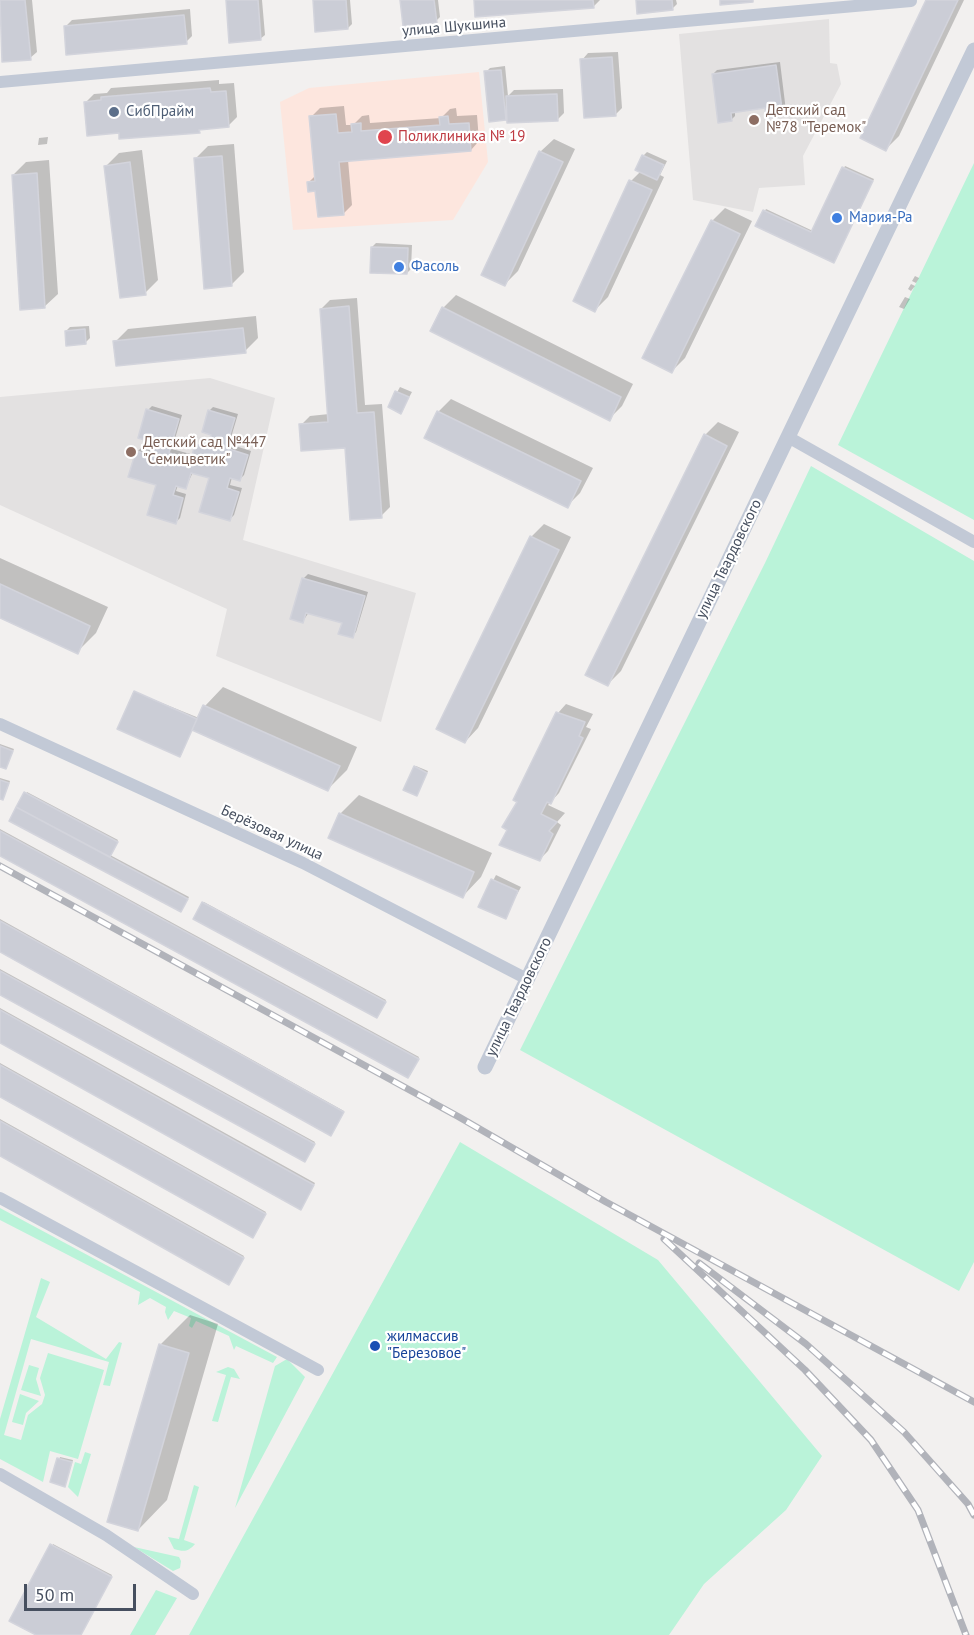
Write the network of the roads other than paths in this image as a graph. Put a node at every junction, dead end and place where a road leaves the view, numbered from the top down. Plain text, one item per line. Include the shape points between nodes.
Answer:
1 (911, 1) edge
2 (974, 50) edge
3 (0, 82) edge
4 (788, 437) junction
5 (974, 542) edge
6 (0, 724) edge
7 (527, 979) junction
8 (485, 1067) dead end
9 (0, 1197) edge
10 (318, 1370) dead end
11 (0, 1474) edge
12 (193, 1594) dead end

1 - 3 street, улица Шукшина
2 - 4 street, улица Твардовского
4 - 5 street
4 - 7 street, улица Твардовского
6 - 7 street, Берёзовая улица via 303,863
7 - 8 street, улица Твардовского
9 - 10 street
11 - 12 street via 106,1535

